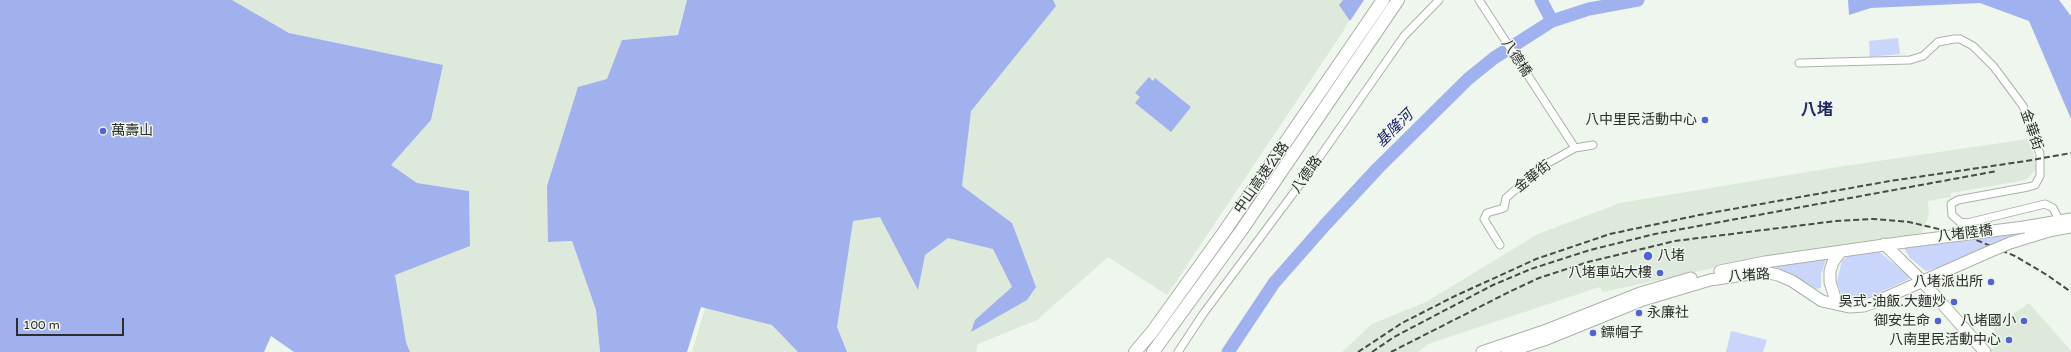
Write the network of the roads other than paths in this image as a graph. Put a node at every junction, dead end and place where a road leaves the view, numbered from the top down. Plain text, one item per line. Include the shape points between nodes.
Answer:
1 (1383, 0) edge
2 (1398, 0) edge
3 (1439, 0) edge
4 (1481, 3) edge
5 (1799, 63) dead end
6 (1593, 145) dead end
7 (1575, 148) junction
8 (2066, 224) edge
9 (1905, 242) joint
10 (1884, 244) junction
11 (1500, 245) dead end
12 (1840, 252) junction
13 (1984, 254) joint
14 (1922, 281) junction
15 (1659, 290) junction
16 (1837, 304) junction
17 (1135, 352) edge
18 (1153, 352) edge
19 (1178, 352) edge
20 (1482, 352) edge
21 (1507, 352) edge
22 (1985, 352) edge

1 - 17 highway, 中山高速公路 via 1224,232
2 - 18 highway, 中山高速公路 via 1242,231
3 - 19 street, 八德路 via 1404,36 1310,171 1203,314
4 - 7 street, 八德橋
5 - 8 street, 金華街 via 1917,59 1938,42 1954,39 1974,46 1994,67 2023,106 2040,154 2040,176 2035,185 1958,200 1951,204 1952,215 1960,222 1967,223 2045,204 2054,208
6 - 7 street, 金華街
7 - 11 street, 金華街 via 1541,167 1506,198 1504,208 1487,213 1484,219
8 - 9 main road, 八堵陸橋, bridge
8 - 13 main road, 八堵陸橋, bridge
9 - 10 main road, 八堵路
10 - 12 main road, 八堵路
10 - 14 main road
12 - 15 main road, 八堵路 via 1765,262 1706,274
12 - 16 main road via 1830,271 1830,282
13 - 14 main road, 八堵路
14 - 16 main road, 八堵路 via 1864,306 1849,307
14 - 22 main road
15 - 16 main road, 八堵路 via 1764,272 1792,281 1822,301
15 - 20 main road, 八堵路
15 - 21 main road, 八堵路 via 1547,339

